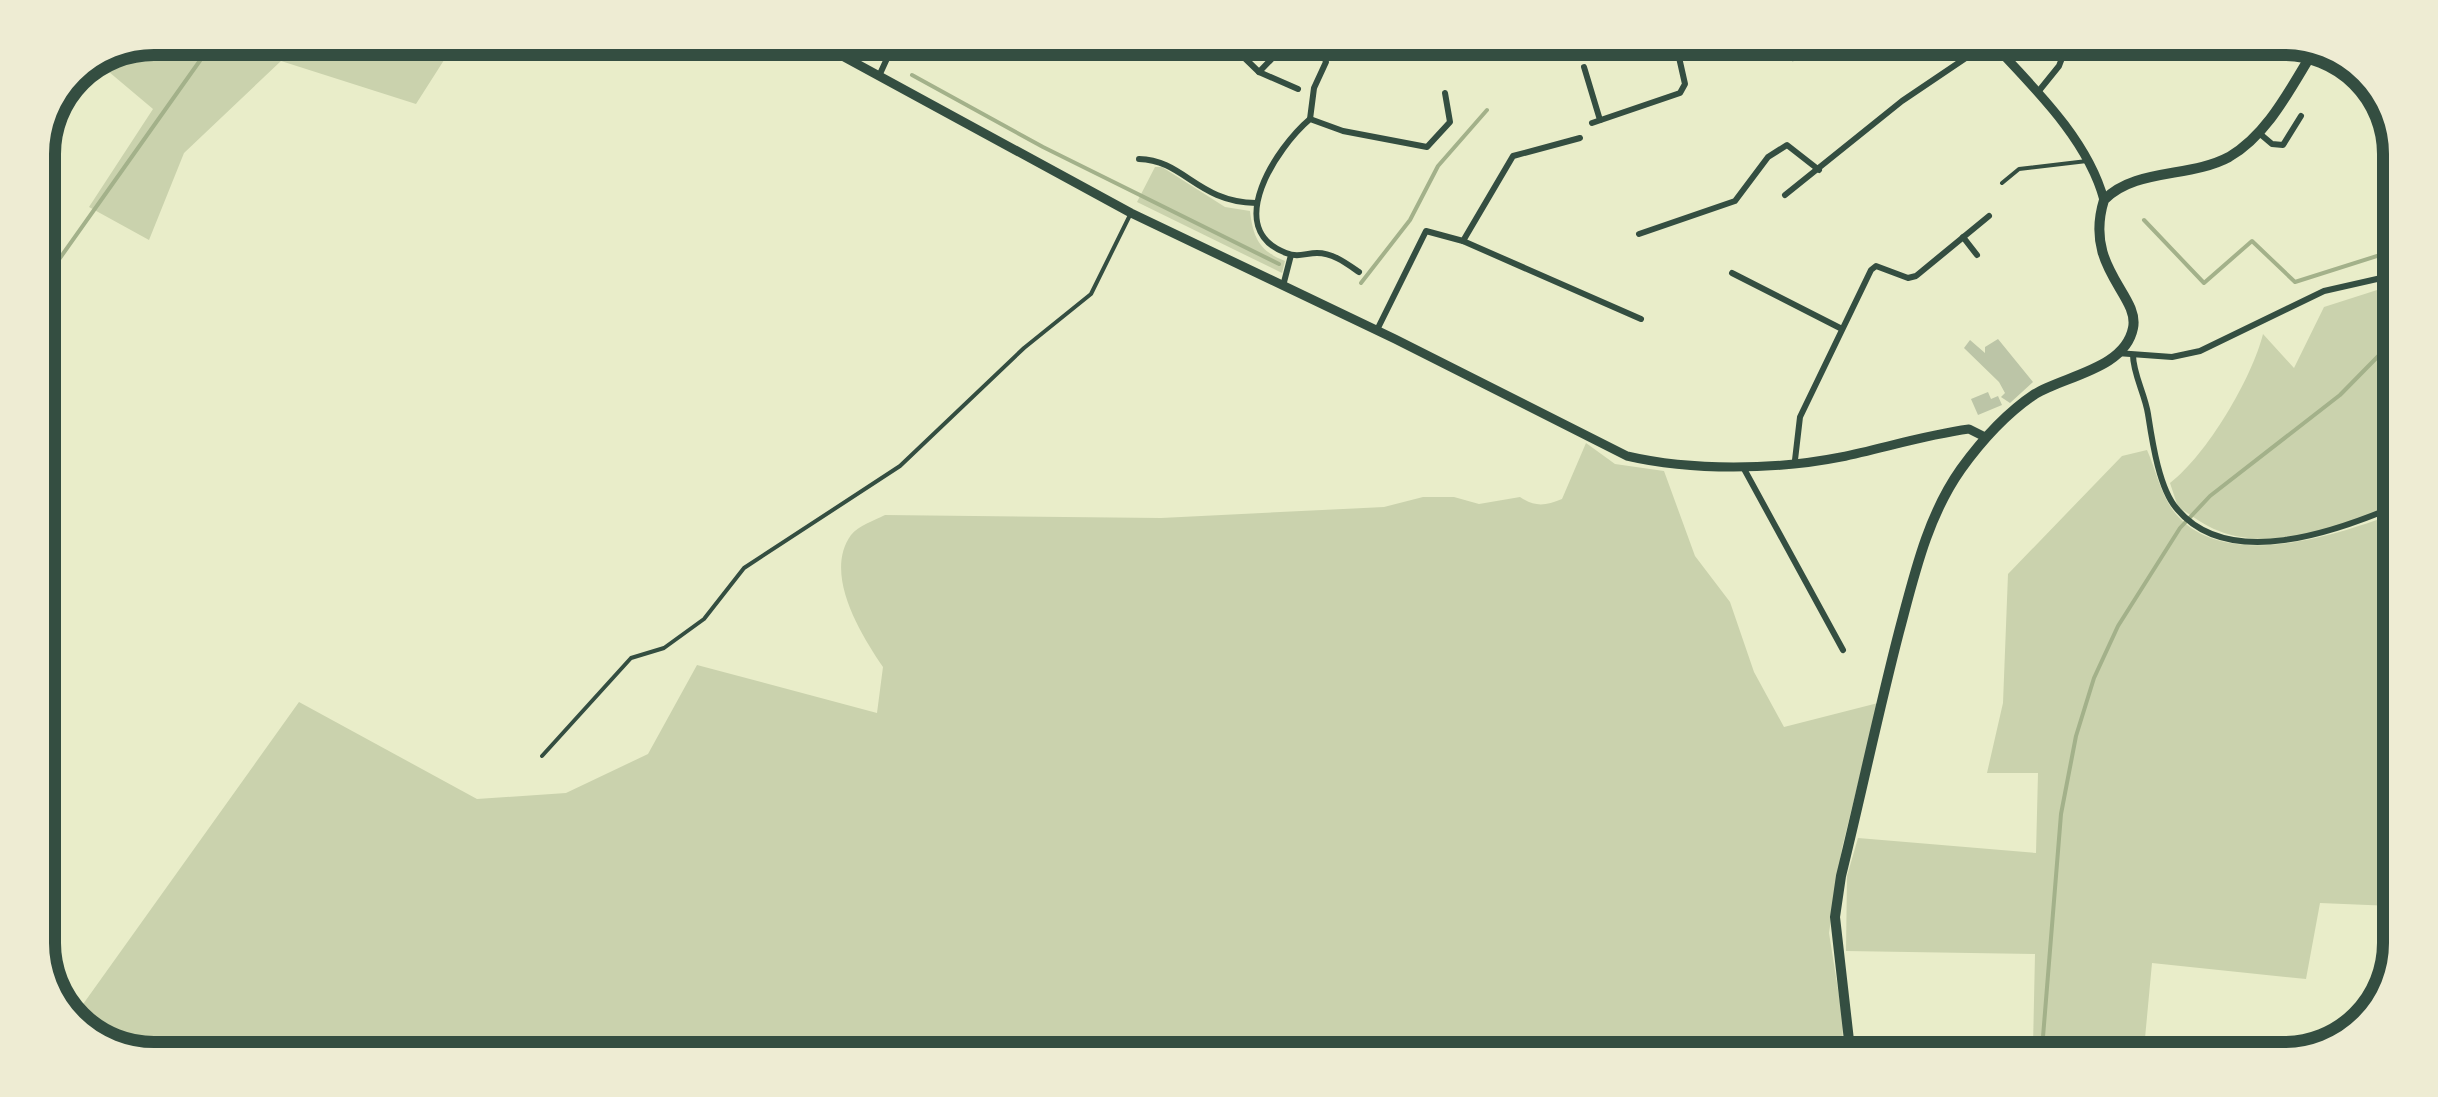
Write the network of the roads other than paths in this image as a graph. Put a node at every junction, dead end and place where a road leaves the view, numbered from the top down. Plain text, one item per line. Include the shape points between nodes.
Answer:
1 (839, 55) edge
2 (888, 55) edge
3 (1241, 55) edge
4 (1275, 55) edge
5 (1323, 55) edge
6 (1678, 55) edge
7 (1798, 55) edge
8 (1970, 55) edge
9 (2003, 55) edge
10 (2063, 55) edge
11 (1793, 58) dead end
12 (2308, 58) edge
13 (1584, 67) dead end
14 (1259, 72) junction
15 (878, 78) junction
16 (1298, 90) dead end
17 (2038, 92) junction
18 (1445, 93) dead end
19 (2301, 116) dead end
20 (1310, 119) junction
21 (2260, 132) junction
22 (1580, 138) dead end
23 (1139, 160) dead end
24 (2087, 160) junction
25 (1818, 170) junction
26 (2002, 183) dead end
27 (1785, 195) dead end
28 (2104, 200) junction
29 (1256, 203) junction
30 (1130, 214) junction
31 (1989, 216) dead end
32 (1639, 234) dead end
33 (1963, 237) junction
34 (1462, 241) junction
35 (1292, 255) junction
36 (1977, 255) dead end
37 (1359, 272) dead end
38 (1732, 273) dead end
39 (2383, 278) edge
40 (1283, 286) junction
41 (1641, 320) dead end
42 (1377, 330) junction
43 (1842, 330) junction
44 (2117, 353) junction
45 (2133, 355) junction
46 (1985, 437) junction
47 (1796, 460) junction
48 (1742, 466) junction
49 (2383, 511) edge
50 (1843, 650) dead end
51 (542, 756) dead end
52 (1849, 1042) edge

1 - 15 street
2 - 15 street
3 - 14 street
4 - 14 street
5 - 20 street
6 - 13 street via 1685,84 1680,93 1596,122
7 - 11 street
8 - 25 street
9 - 17 street
10 - 17 street
12 - 21 main road
14 - 16 street
15 - 30 street
17 - 24 street
18 - 20 street via 1450,122 1427,147
19 - 21 street via 2283,145
20 - 29 street
21 - 28 main road via 2226,158 2129,184
22 - 34 street via 1513,156
23 - 29 street via 1162,160 1216,198
24 - 26 lane via 2019,170
24 - 28 street
25 - 27 street
25 - 32 street via 1787,145 1768,156 1735,200
28 - 44 main road via 2098,242 2133,320
29 - 35 street via 1262,236
30 - 40 street
30 - 51 lane via 1091,294 900,466 744,568 704,619 664,648 632,658
31 - 33 street
33 - 36 street
33 - 43 street via 1916,276 1876,266
34 - 41 street
34 - 42 street via 1426,231
35 - 37 street via 1336,256
35 - 40 street
38 - 43 street
39 - 45 street via 2324,291 2200,351 2172,358
40 - 42 street
42 - 48 street via 1627,456
43 - 47 street via 1800,417
44 - 45 street
44 - 46 main road via 2037,393
45 - 49 street via 2150,446 2176,509 2200,526 2259,541 2318,534
46 - 47 street via 1968,429
46 - 52 main road via 1942,500 1923,546 1841,876 1836,917
47 - 48 street
48 - 50 street

